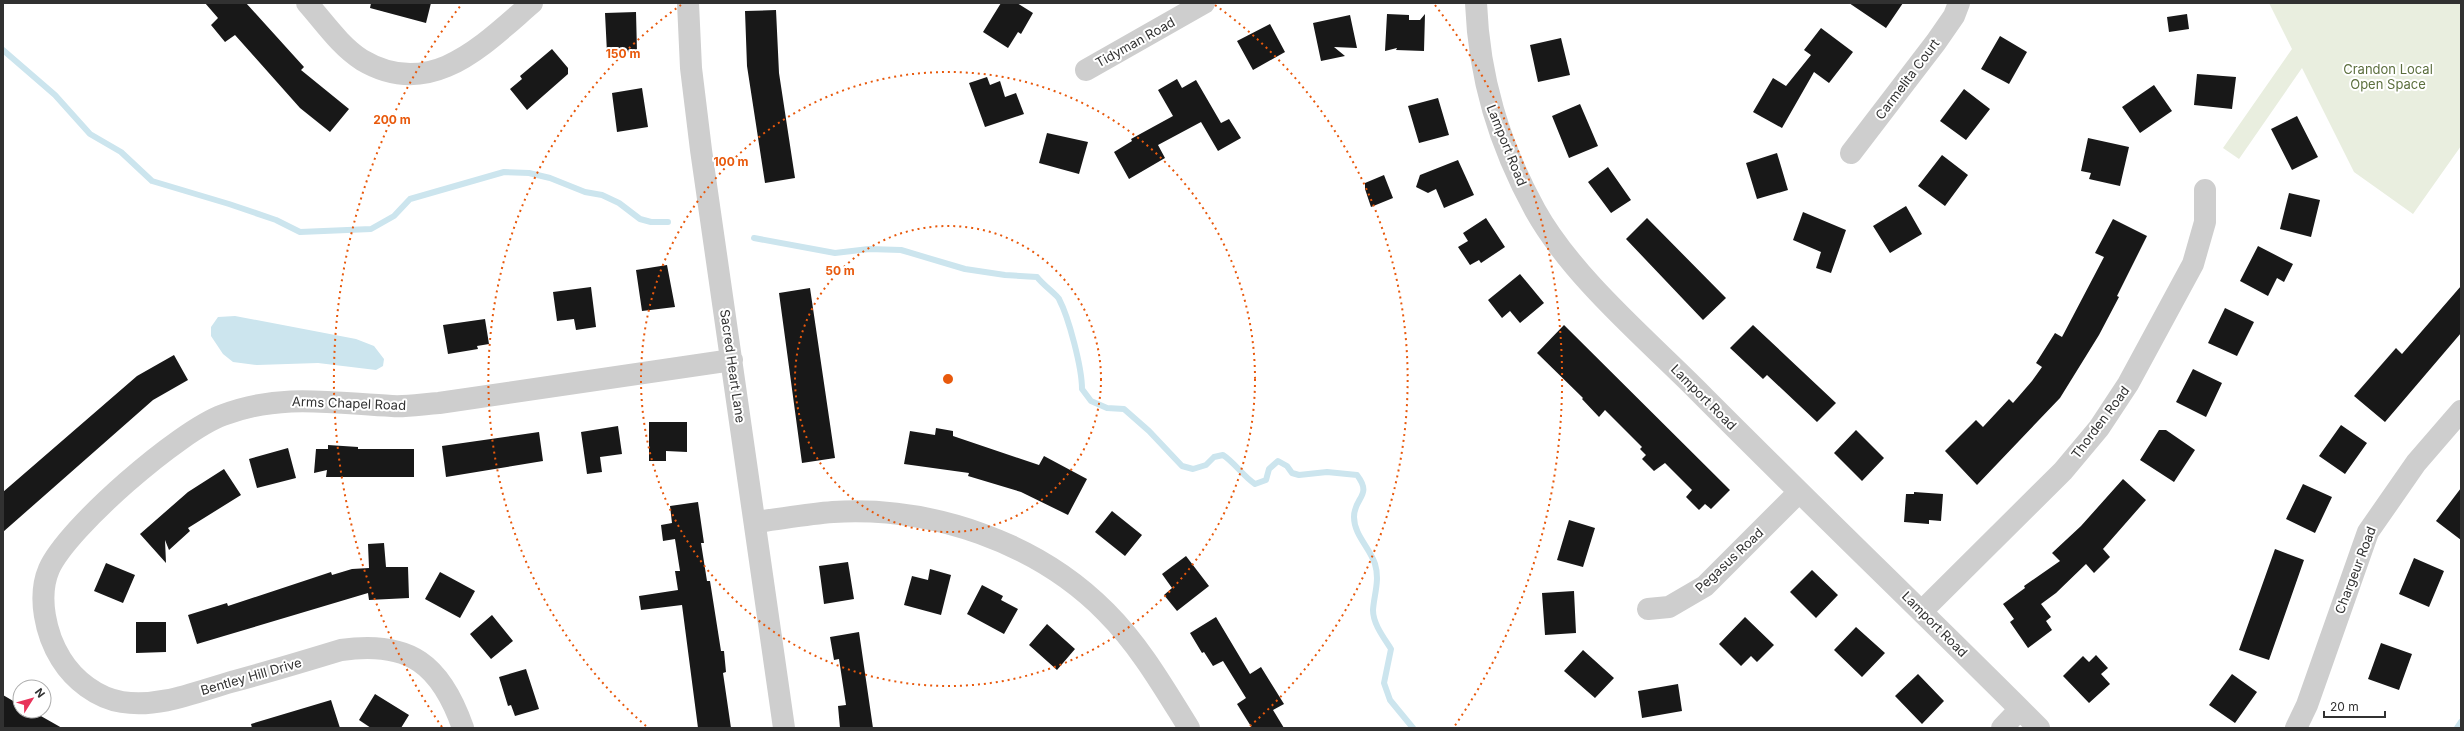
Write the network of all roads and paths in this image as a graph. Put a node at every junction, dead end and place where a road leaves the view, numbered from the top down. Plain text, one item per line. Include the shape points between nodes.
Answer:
1 (307, 3) edge
2 (532, 3) edge
3 (688, 3) edge
4 (1204, 3) edge
5 (1476, 3) edge
6 (1959, 3) edge
7 (1086, 70) dead end
8 (1851, 153) dead end
9 (2205, 190) dead end
10 (732, 360) junction
11 (2461, 411) edge
12 (1799, 492) junction
13 (755, 522) junction
14 (1648, 609) dead end
15 (1922, 611) junction
16 (44, 616) joint
17 (2020, 709) junction
18 (463, 728) edge
19 (784, 728) edge
20 (1189, 728) edge
21 (2002, 728) edge
22 (2039, 728) edge
23 (2296, 728) edge

1 - 2 street via 344,44 362,59 384,70 411,74 453,65 476,52
3 - 10 street, Sacred Heart Lane via 692,76
4 - 7 street, Tidyman Road
5 - 12 street, Lamport Road via 1477,34 1484,84 1514,168 1536,212 1564,253 1597,290
6 - 8 street, Carmelita Court via 1954,16 1936,42
9 - 15 street, Thorden Road via 2205,222 2193,264 2128,384 2099,428 2063,471
10 - 13 street, Sacred Heart Lane
10 - 16 street, Arms Chapel Road via 438,403 394,407 312,400 284,401 250,406 221,415 162,452 62,546 48,571
11 - 23 street, Chargeur Road via 2416,462 2368,532 2307,705
12 - 14 street, Pegasus Road via 1705,586 1669,607
12 - 15 street, Lamport Road
13 - 19 street, Sacred Heart Lane
13 - 20 street via 833,512 874,513 958,526 993,538 1032,557 1065,579 1106,612 1154,673
15 - 17 street, Lamport Road
16 - 18 street, Bentley Hill Drive via 53,645 66,667 81,683 122,702 172,700 342,650 368,646 393,649 428,667 442,682 453,701
17 - 21 street
17 - 22 street, Lamport Road

